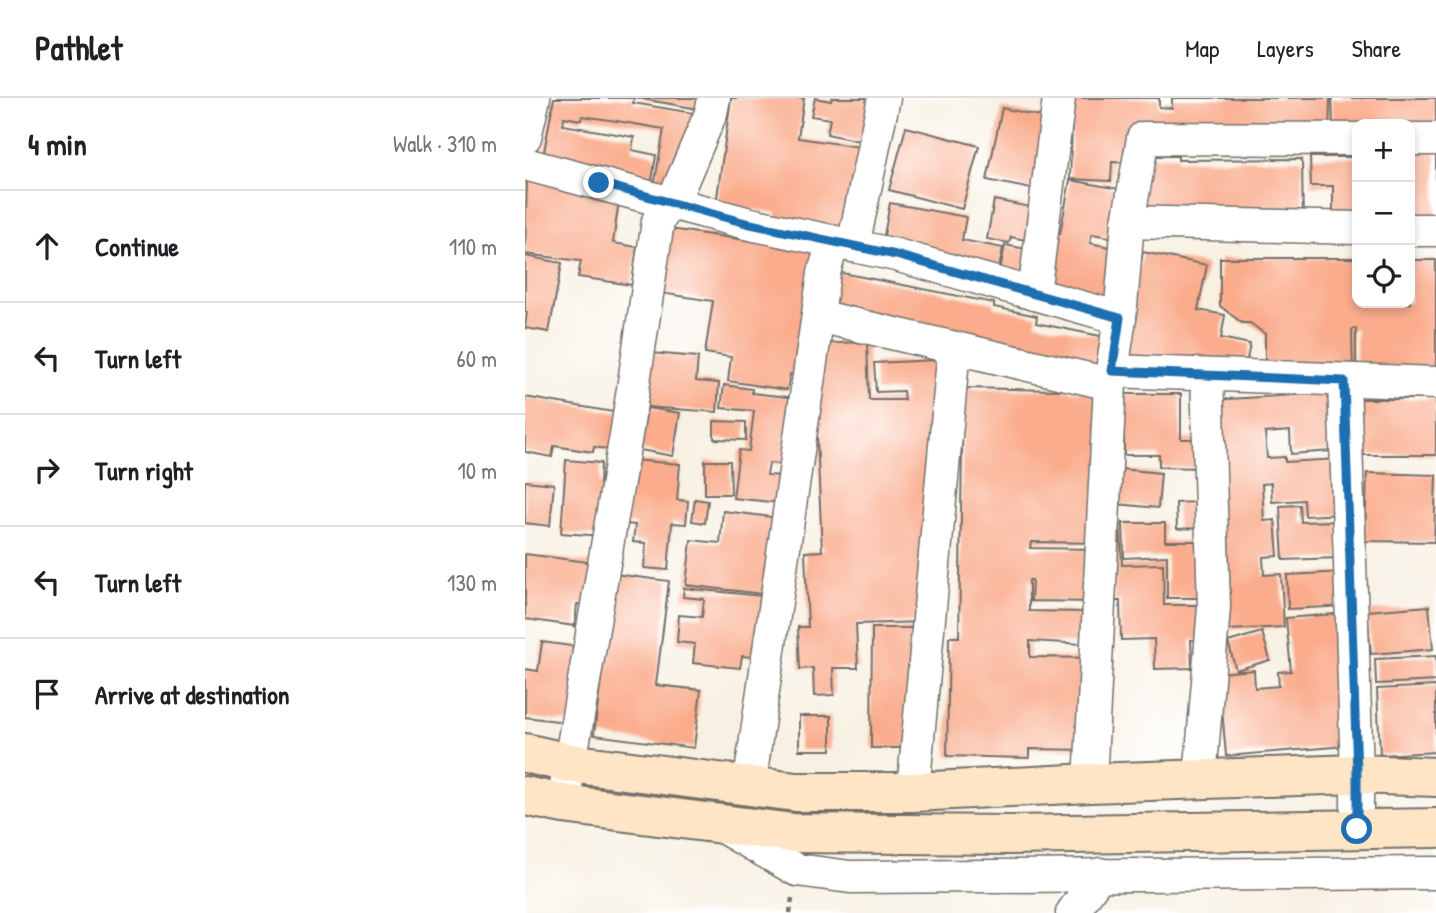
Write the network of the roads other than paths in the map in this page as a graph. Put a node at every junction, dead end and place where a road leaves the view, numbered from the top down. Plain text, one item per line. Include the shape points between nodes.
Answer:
1 (534, 98) edge
2 (714, 98) edge
3 (884, 98) edge
4 (1059, 98) edge
5 (525, 137) edge
6 (1352, 139) edge
7 (1415, 139) edge
8 (1436, 139) edge
9 (525, 164) edge
10 (670, 204) junction
11 (1128, 222) junction
12 (1352, 228) edge
13 (1415, 230) edge
14 (1436, 230) edge
15 (843, 244) junction
16 (1034, 294) junction
17 (818, 316) junction
18 (1120, 318) junction
19 (954, 348) junction
20 (1207, 375) junction
21 (1111, 377) junction
22 (1344, 381) junction
23 (1436, 383) edge
24 (525, 753) edge
25 (569, 763) junction
26 (1357, 774) junction
27 (1436, 777) edge
28 (1200, 779) junction
29 (1090, 783) junction
30 (749, 787) junction
31 (913, 792) junction
32 (525, 796) edge
33 (563, 804) junction
34 (720, 825) junction
35 (1436, 828) edge
36 (1357, 829) junction
37 (1436, 873) edge
38 (1100, 874) junction
39 (1072, 913) edge

1 - 5 street
2 - 10 street
3 - 15 street
4 - 16 street
6 - 11 street via 1143,138
7 - 8 street
9 - 10 street
10 - 15 street
10 - 25 street via 658,220
11 - 12 street
11 - 18 street
13 - 14 street
15 - 16 street
15 - 17 street via 824,273
16 - 18 street
17 - 19 street
17 - 30 street
18 - 21 street
19 - 21 street
19 - 31 street
20 - 21 street
20 - 22 street
20 - 28 street via 1214,607
21 - 29 street
22 - 23 street
22 - 26 street
24 - 25 main road
25 - 30 main road
25 - 33 street
26 - 27 main road
26 - 28 main road
26 - 36 street
28 - 29 main road
29 - 31 main road
30 - 31 main road via 796,792
32 - 33 main road
33 - 34 main road
34 - 36 main road via 793,833 1011,835
34 - 38 street via 797,870 850,877
35 - 36 main road
37 - 38 street
38 - 39 street

